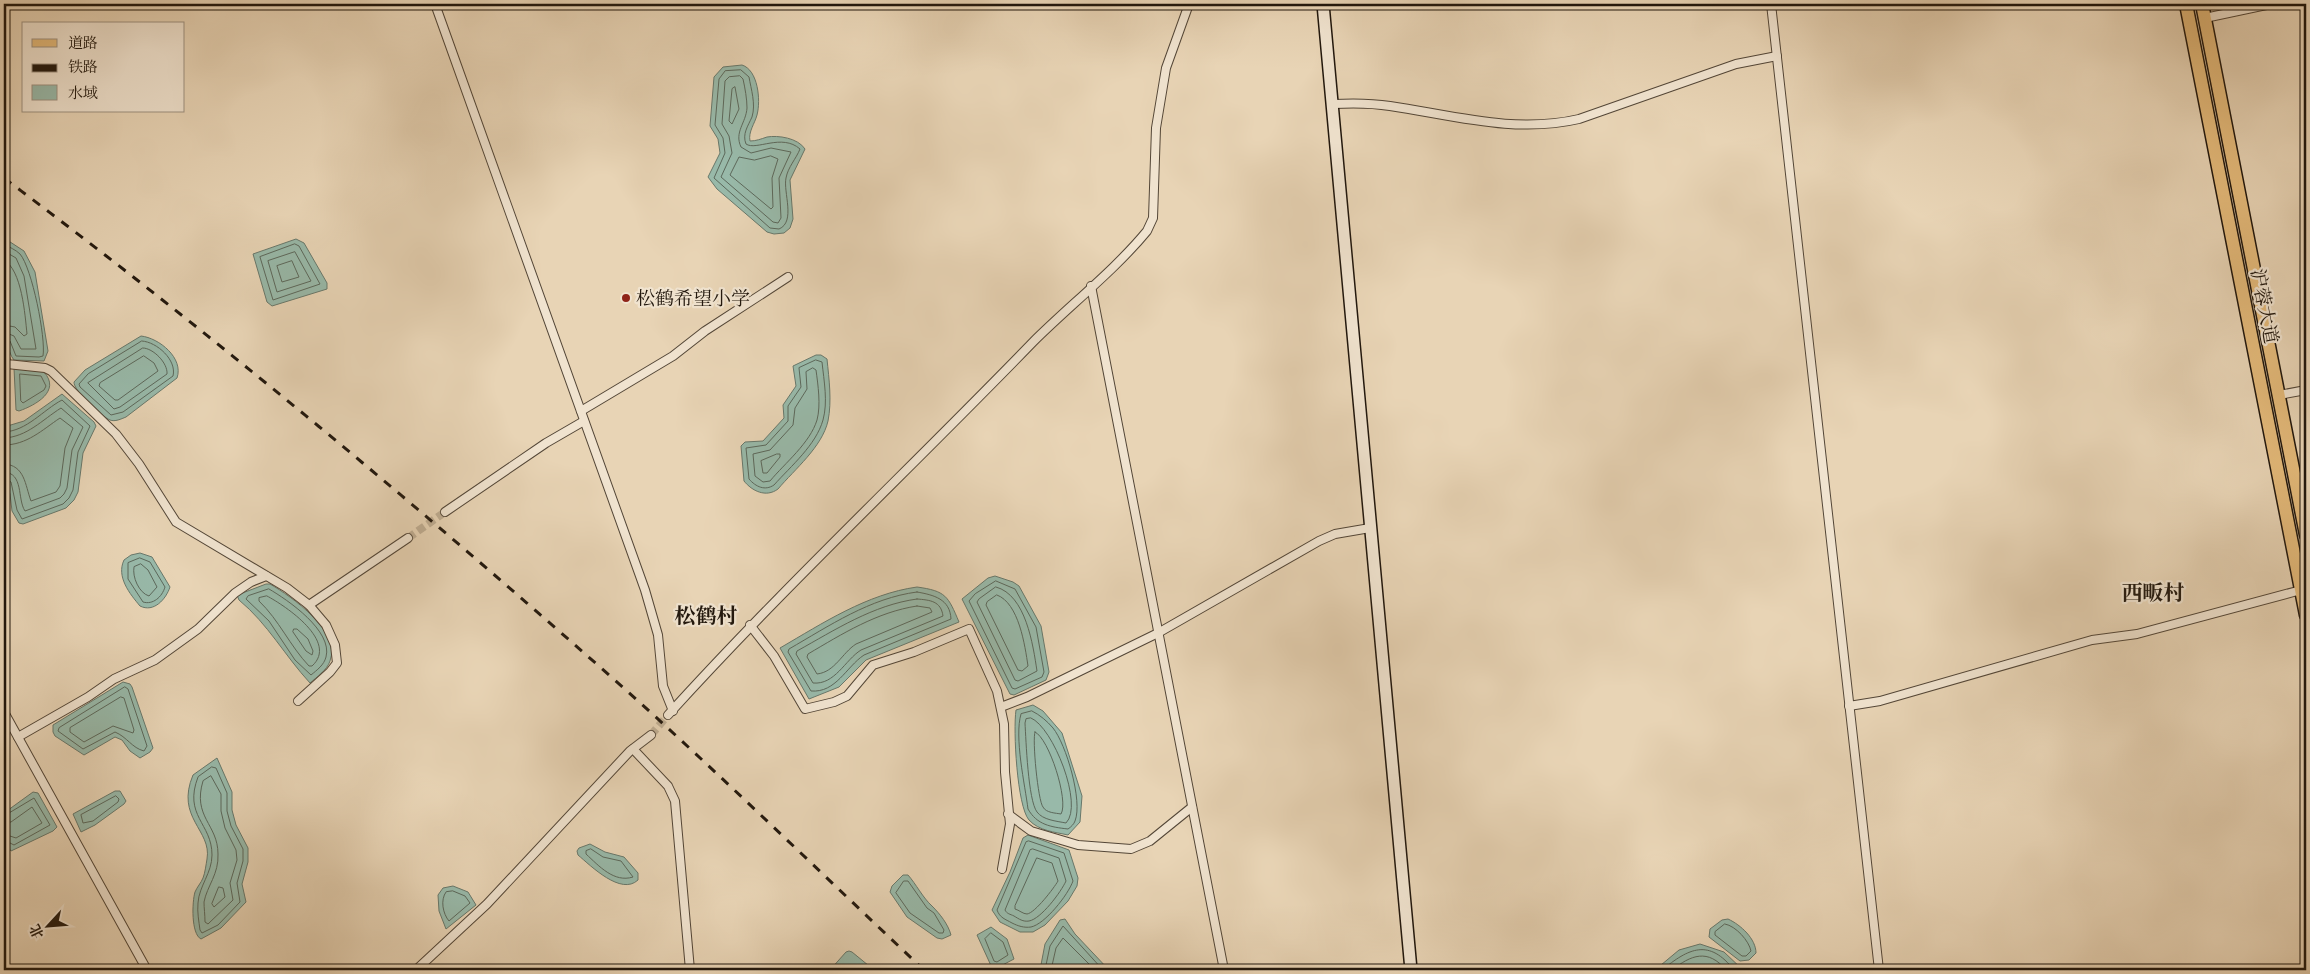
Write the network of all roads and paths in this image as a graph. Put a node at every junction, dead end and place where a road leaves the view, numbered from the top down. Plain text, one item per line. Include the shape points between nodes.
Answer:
1 (435, 4) edge
2 (1189, 4) edge
3 (1323, 4) edge
4 (1771, 4) edge
5 (2186, 4) edge
6 (2202, 4) edge
7 (2271, 4) edge
8 (2204, 18) junction
9 (1777, 56) junction
10 (1333, 104) junction
11 (788, 277) dead end
12 (1091, 286) junction
13 (4, 354) edge
14 (2306, 390) edge
15 (2279, 395) junction
16 (581, 411) junction
17 (584, 421) junction
18 (445, 512) tunnel mouth
19 (1370, 528) junction
20 (2306, 535) edge
21 (408, 538) tunnel mouth
22 (266, 576) junction
23 (2301, 590) junction
24 (309, 605) junction
25 (2306, 615) edge
26 (750, 625) junction
27 (1158, 633) junction
28 (298, 701) dead end
29 (1001, 706) junction
30 (1849, 706) junction
31 (4, 712) edge
32 (651, 735) tunnel mouth
33 (18, 738) junction
34 (633, 749) junction
35 (1192, 807) junction
36 (1008, 814) junction
37 (1002, 869) dead end
38 (147, 970) edge
39 (416, 970) edge
40 (690, 970) edge
41 (1224, 970) edge
42 (1410, 970) edge
43 (1878, 970) edge

1 - 16 street
2 - 12 street via 1173,44 1156,128 1150,225 1142,237
3 - 10 main road
4 - 9 street
5 - 23 main road, 沪蓉大道
6 - 8 main road, 沪蓉大道
7 - 8 street
8 - 15 main road, 沪蓉大道
9 - 10 street via 1736,64 1578,120 1554,124 1505,124 1389,105
9 - 30 street
10 - 19 main road
11 - 16 street via 673,356
12 - 26 street
12 - 27 street
13 - 22 street via 7,364 51,371 116,434 176,522
14 - 15 street
15 - 20 main road, 沪蓉大道
16 - 17 street
17 - 18 street
17 - 26 street via 645,590 658,635 663,686 670,713
19 - 27 street via 1335,534 1319,541
19 - 42 main road
21 - 24 street
22 - 24 street
22 - 33 street via 234,593 198,629 155,660 114,679
23 - 25 main road, 沪蓉大道
23 - 30 street via 2137,634 2092,640
24 - 28 street via 332,634 337,663
26 - 29 street via 774,656 805,709 847,696 873,666 969,628
27 - 29 street via 1027,697
27 - 35 street
29 - 36 street
30 - 43 street
31 - 33 street
32 - 34 street
33 - 38 street
34 - 39 street via 487,904
34 - 40 street via 668,786 675,802
35 - 36 street via 1150,841 1131,849 1078,845 1031,831
35 - 41 street
36 - 37 street via 1010,824

